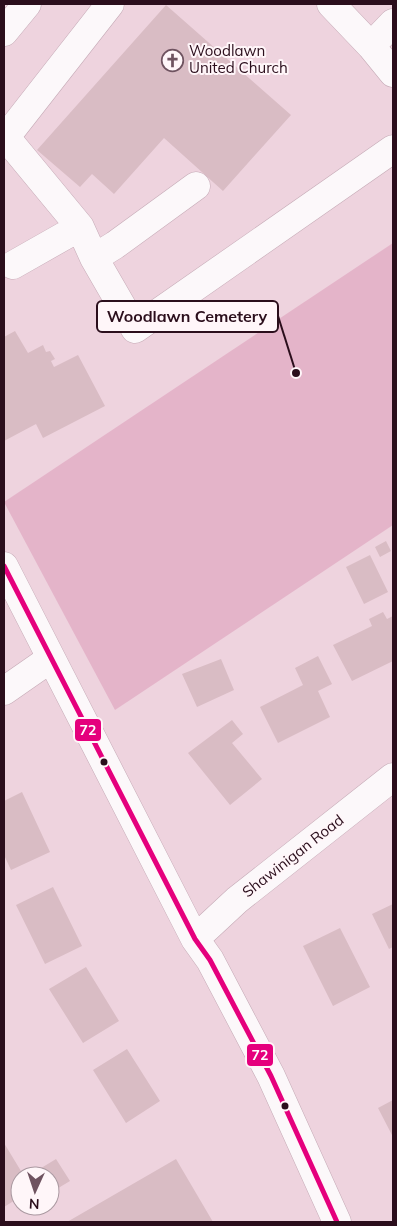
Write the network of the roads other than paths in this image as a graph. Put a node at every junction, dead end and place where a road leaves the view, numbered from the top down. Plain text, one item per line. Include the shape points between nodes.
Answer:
1 (27, 4) edge
2 (110, 4) edge
3 (331, 4) edge
4 (393, 23) edge
5 (4, 32) edge
6 (370, 46) junction
7 (393, 73) edge
8 (5, 136) edge
9 (393, 149) edge
10 (196, 186) dead end
11 (80, 227) junction
12 (94, 258) junction
13 (13, 265) dead end
14 (4, 566) edge
15 (50, 659) junction
16 (4, 691) edge
17 (393, 776) edge
18 (196, 939) junction
19 (337, 1222) edge

1 - 5 street
2 - 8 street
3 - 6 street
4 - 6 street
6 - 7 street
8 - 11 street
9 - 12 street via 135,329
10 - 12 street
11 - 12 street
11 - 13 street
14 - 15 street
15 - 16 street
15 - 18 street
17 - 18 street, Shawinigan Road via 238,900
18 - 19 street via 271,1076

